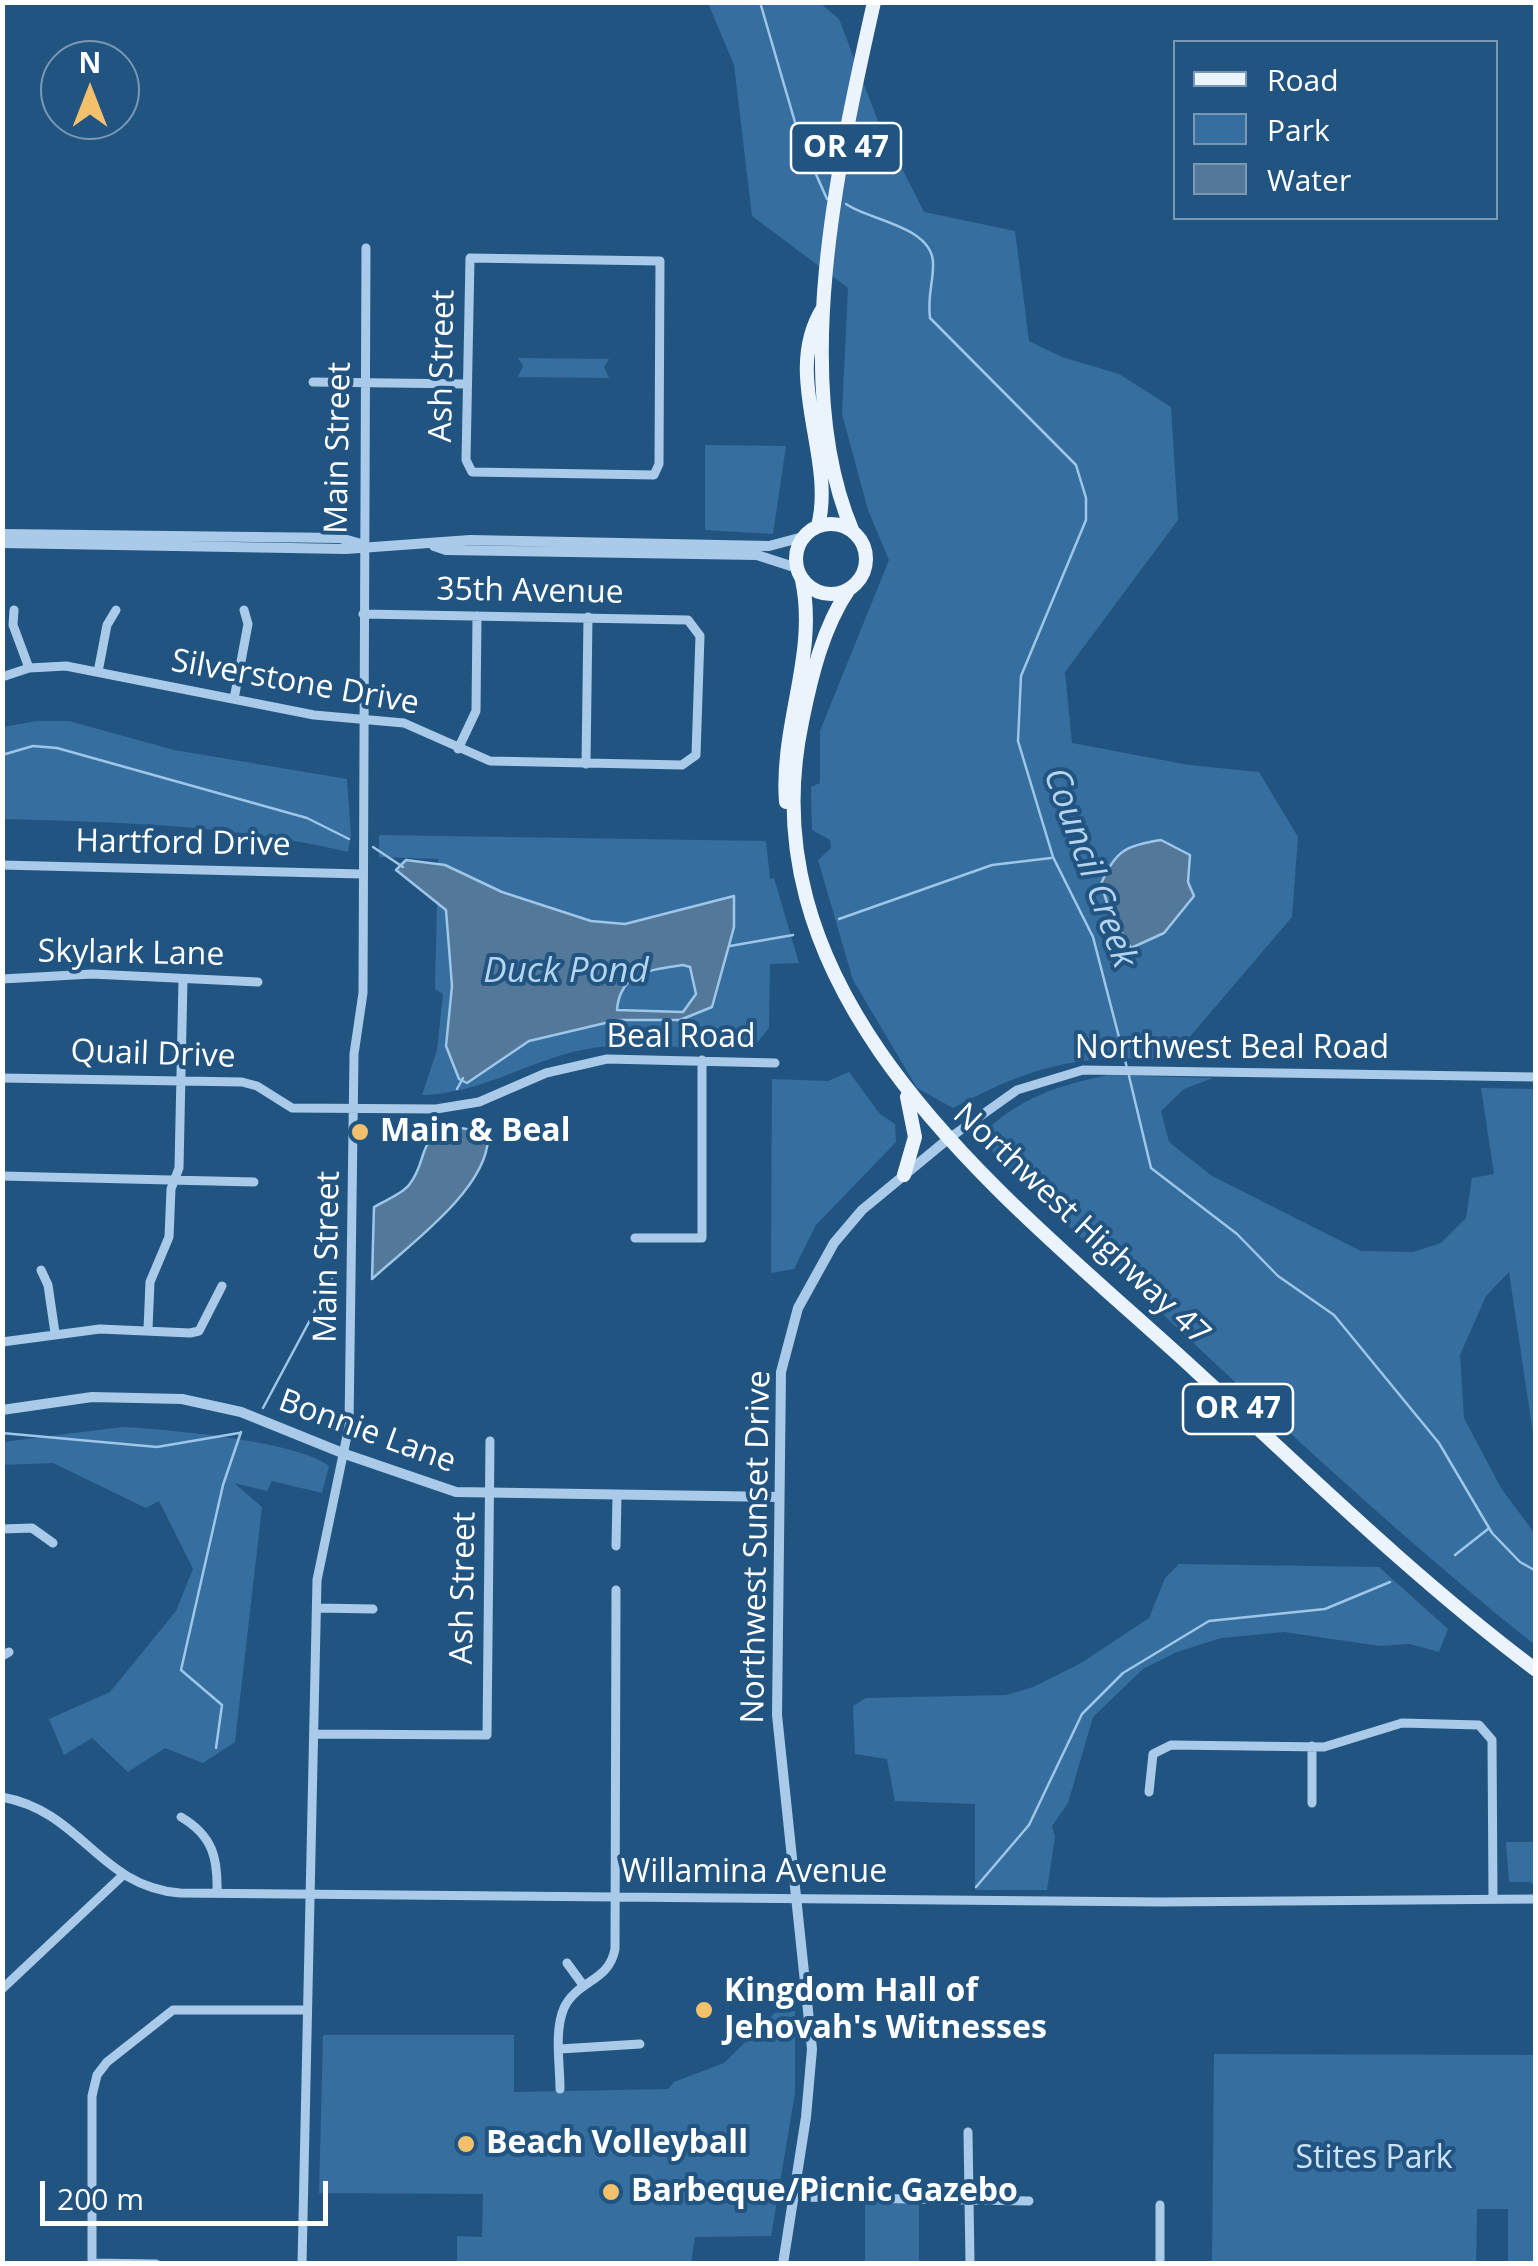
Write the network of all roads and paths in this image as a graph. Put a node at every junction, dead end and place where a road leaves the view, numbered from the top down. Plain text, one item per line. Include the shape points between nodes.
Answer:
1 (874, 2) edge
2 (366, 248) dead end
3 (822, 308) junction
4 (313, 382) dead end
5 (365, 382) junction
6 (467, 384) junction
7 (818, 526) junction
8 (853, 532) junction
9 (2, 534) edge
10 (803, 537) junction
11 (2, 543) edge
12 (364, 544) junction
13 (433, 546) junction
14 (800, 574) junction
15 (849, 589) junction
16 (14, 610) dead end
17 (116, 610) dead end
18 (244, 610) dead end
19 (363, 614) junction
20 (477, 616) junction
21 (588, 617) junction
22 (30, 668) junction
23 (98, 672) junction
24 (2, 677) edge
25 (234, 699) junction
26 (362, 719) junction
27 (458, 749) junction
28 (693, 760) joint
29 (586, 764) junction
30 (792, 821) junction
31 (2, 865) edge
32 (362, 874) junction
33 (183, 978) junction
34 (2, 979) edge
35 (258, 982) dead end
36 (702, 1060) junction
37 (775, 1063) dead end
38 (1536, 1077) edge
39 (2, 1078) edge
40 (181, 1081) junction
41 (906, 1092) junction
42 (355, 1109) junction
43 (948, 1140) junction
44 (904, 1175) junction
45 (2, 1176) edge
46 (174, 1180) junction
47 (254, 1182) dead end
48 (635, 1238) dead end
49 (41, 1270) dead end
50 (222, 1286) dead end
51 (148, 1329) junction
52 (56, 1333) junction
53 (2, 1342) edge
54 (2, 1410) edge
55 (490, 1442) dead end
56 (345, 1454) junction
57 (490, 1495) junction
58 (617, 1496) junction
59 (778, 1498) junction
60 (2, 1530) edge
61 (53, 1542) dead end
62 (616, 1546) dead end
63 (616, 1590) dead end
64 (317, 1608) junction
65 (372, 1610) dead end
66 (1536, 1670) edge
67 (314, 1734) junction
68 (1312, 1746) junction
69 (1150, 1792) dead end
70 (2, 1797) edge
71 (1312, 1803) dead end
72 (181, 1817) dead end
73 (122, 1877) junction
74 (217, 1893) junction
75 (310, 1895) junction
76 (616, 1897) junction
77 (798, 1898) junction
78 (1493, 1898) junction
79 (1536, 1898) edge
80 (566, 1963) dead end
81 (583, 1986) junction
82 (2, 1989) edge
83 (307, 2010) junction
84 (640, 2044) dead end
85 (560, 2050) junction
86 (560, 2089) dead end
87 (968, 2132) dead end
88 (794, 2197) junction
89 (970, 2200) junction
90 (1029, 2201) dead end
91 (1160, 2206) dead end
92 (92, 2263) edge
93 (156, 2264) edge
94 (302, 2264) edge
95 (783, 2264) edge
96 (970, 2264) edge
97 (1160, 2264) edge

1 - 3 main road, OR 47
2 - 5 street, Main Street
3 - 7 main road, OR 47 via 809,357 810,424 823,489
3 - 8 main road via 825,434
4 - 5 street
5 - 6 street
5 - 12 street, Main Street
6 - 6 street, Ash Street via 466,460 474,473 654,475 660,261 470,258
7 - 8 main road via 836,524
7 - 10 main road
8 - 15 main road via 866,561
9 - 12 street via 340,538
10 - 13 street via 769,546 470,540
10 - 14 main road
11 - 12 street via 340,549
12 - 13 street
12 - 19 street, Main Street
13 - 14 street via 758,555
14 - 15 main road via 829,594
14 - 30 main road, Northwest Highway 47 via 810,616 786,738 786,812
15 - 30 main road, Northwest Highway 47 / OR 47 via 832,613 806,702
16 - 22 street
17 - 23 street
18 - 25 street via 248,624
19 - 20 street, 35th Avenue
19 - 26 street, Main Street
20 - 21 street, 35th Avenue
20 - 27 street via 475,714
21 - 28 street, 35th Avenue via 695,624 700,636
21 - 29 street
22 - 23 street, Silverstone Drive
22 - 24 street, Silverstone Drive
23 - 25 street, Silverstone Drive
25 - 26 street, Silverstone Drive
26 - 27 street, Silverstone Drive via 415,726
26 - 32 street, Main Street
27 - 29 street, Silverstone Drive via 502,762
28 - 29 street, Silverstone Drive
30 - 41 main road, Northwest Highway 47 / OR 47 via 808,900 832,967
31 - 32 street, Hartford Drive
32 - 42 street, Main Street
33 - 34 street, Skylark Lane
33 - 35 street, Skylark Lane
33 - 40 street
36 - 37 street, Beal Road
36 - 42 street, Beal Road via 607,1060 546,1073 479,1102
36 - 48 street via 702,1238
38 - 43 street, Northwest Beal Road via 1110,1068 1027,1086
39 - 40 street, Quail Drive
40 - 42 street, Quail Drive via 249,1083 292,1108
40 - 46 street
41 - 43 main road, Northwest Highway 47 / OR 47
41 - 44 main road via 914,1137
42 - 56 street, Main Street
43 - 44 street, Northwest Sunset Drive
43 - 66 main road, Northwest Highway 47 / OR 47 via 1344,1507
44 - 59 street, Northwest Sunset Drive via 847,1227 798,1308 780,1385
45 - 46 street
46 - 47 street
46 - 51 street via 169,1237 150,1282
49 - 52 street
50 - 51 street via 200,1330
51 - 52 street
52 - 53 street
54 - 56 street, Bonnie Lane via 92,1397 182,1399 241,1412
55 - 57 street, Ash Street
56 - 57 street, Bonnie Lane via 441,1488
56 - 64 street, Main Street via 319,1564
57 - 58 street, Bonnie Lane
57 - 67 street, Ash Street via 487,1735
58 - 59 street, Bonnie Lane
58 - 62 street
59 - 77 street, Northwest Sunset Drive via 779,1742
60 - 61 street via 32,1528
63 - 76 street
64 - 65 street
64 - 67 street, Main Street
67 - 75 street, Main Street
68 - 69 street via 1156,1749
68 - 71 street
68 - 78 street via 1402,1722 1486,1728 1493,1748
70 - 73 street, Willamina Avenue via 46,1811
72 - 74 street via 212,1845
73 - 74 street, Willamina Avenue via 161,1892
73 - 82 street
74 - 75 street, Willamina Avenue
75 - 76 street, Willamina Avenue
75 - 83 street, Main Street
76 - 77 street, Willamina Avenue
76 - 81 street via 613,1962
77 - 78 street, Willamina Avenue
77 - 88 street, Northwest Sunset Drive via 812,2049
78 - 79 street, Willamina Avenue
80 - 81 street
81 - 85 street via 564,2008
83 - 92 street via 172,2010 107,2062 92,2096
83 - 94 street, Main Street
84 - 85 street
85 - 86 street
87 - 89 street
88 - 89 street
88 - 95 street, Northwest Sunset Drive
89 - 90 street
89 - 96 street
91 - 97 street
92 - 93 street

